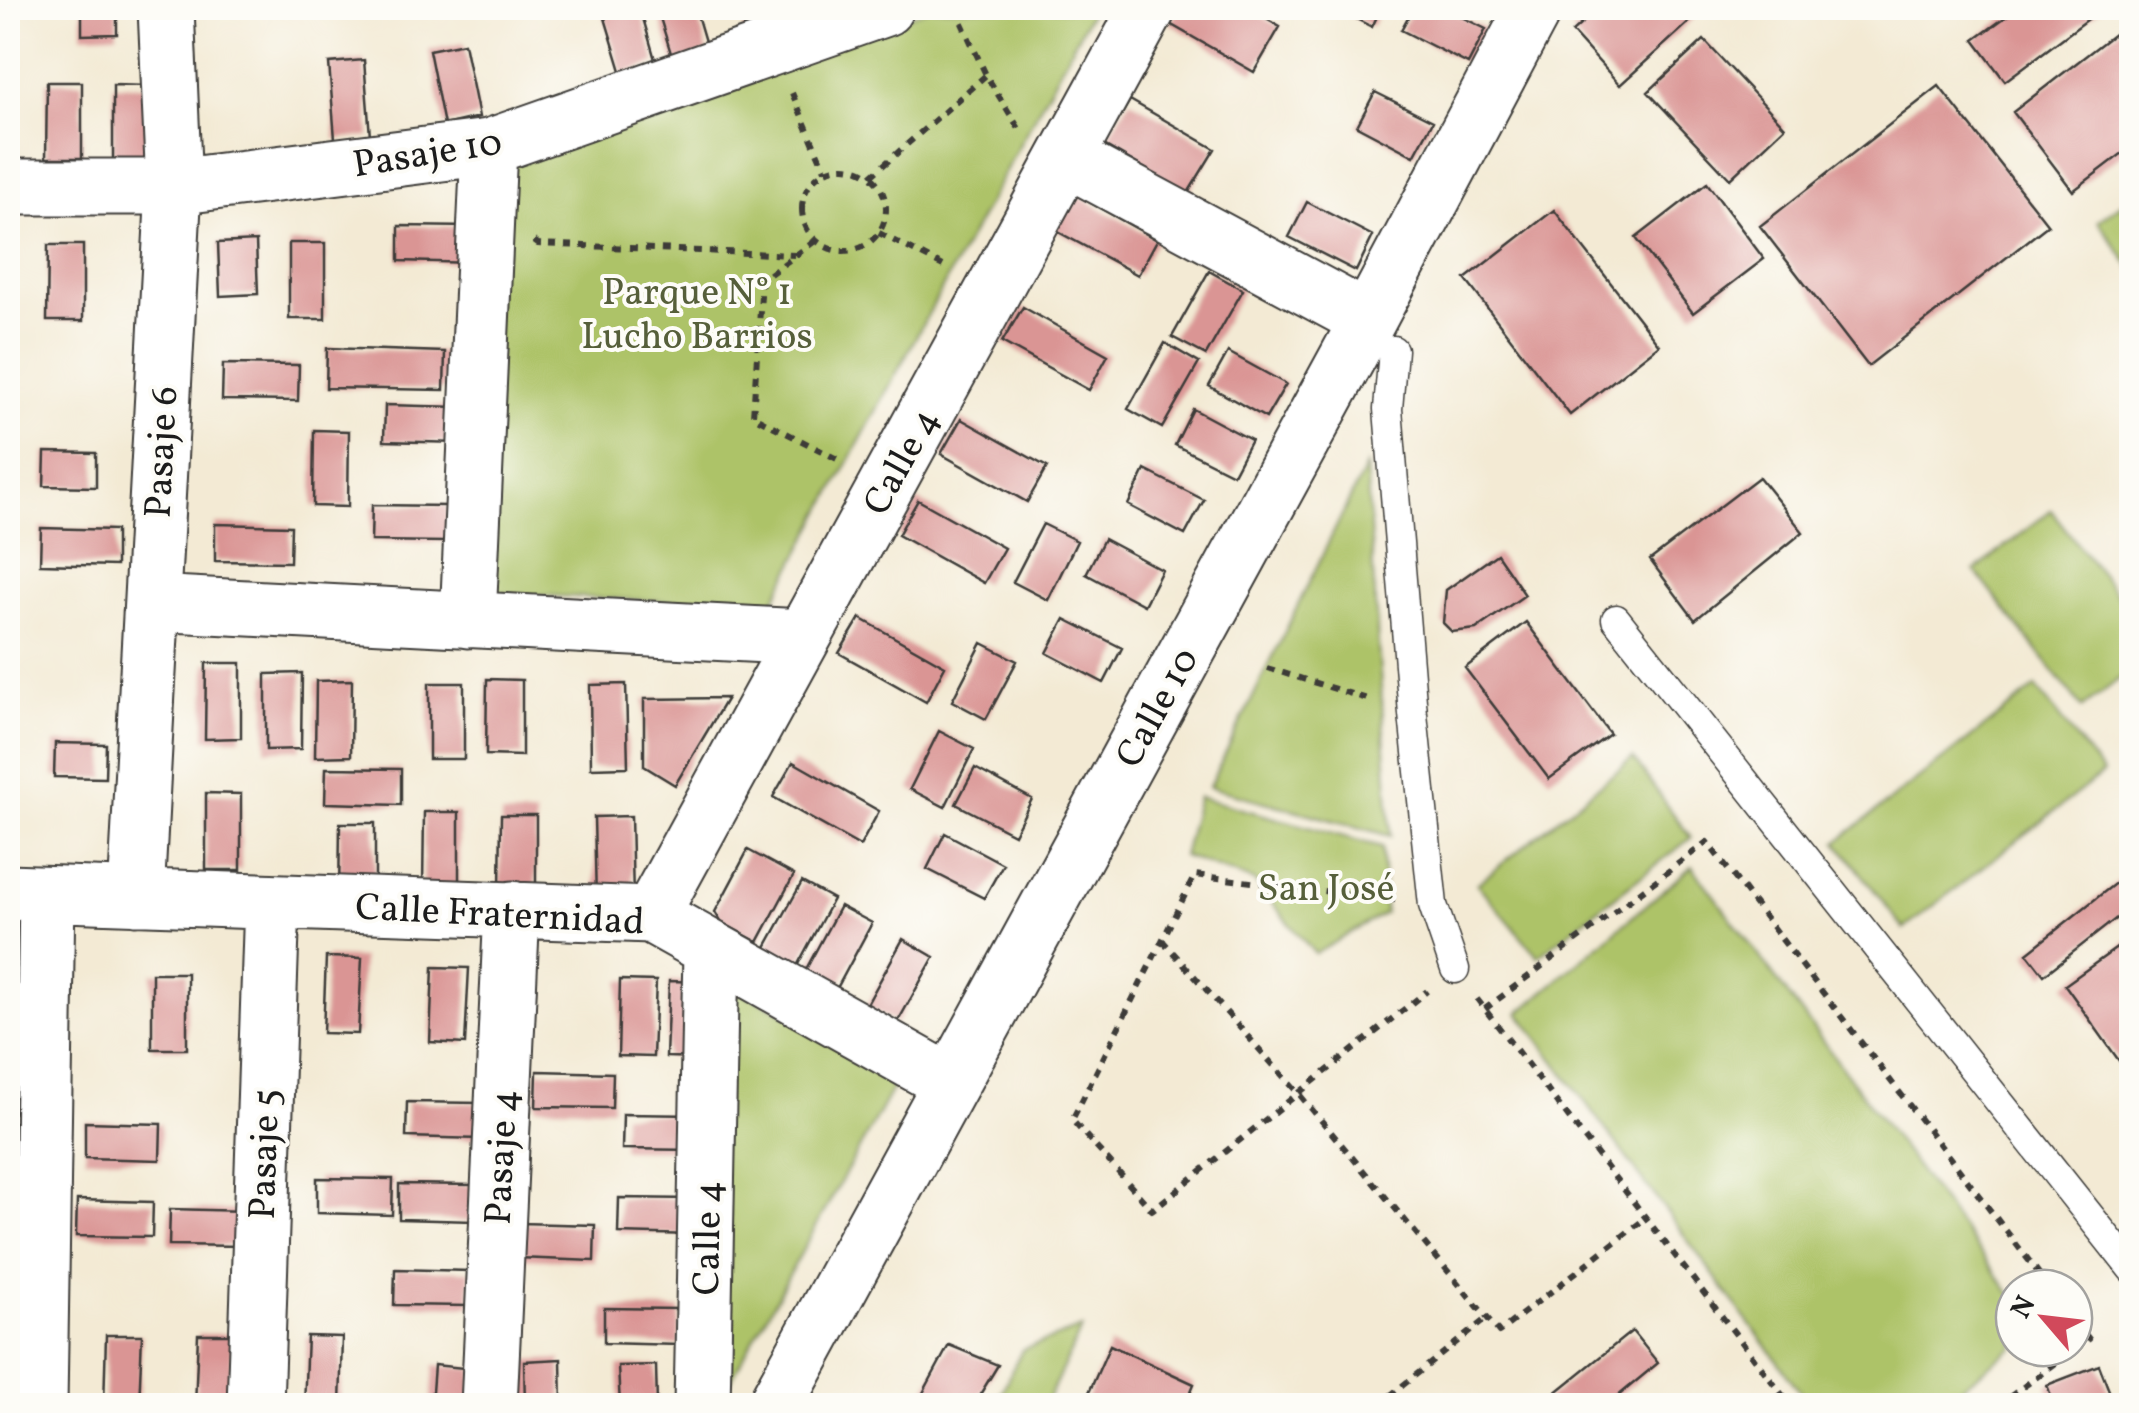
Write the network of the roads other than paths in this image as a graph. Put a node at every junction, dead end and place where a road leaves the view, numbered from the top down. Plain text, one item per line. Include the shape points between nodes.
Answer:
1 (166, 8) edge
2 (886, 8) edge
3 (1148, 8) edge
4 (1534, 8) edge
5 (489, 147) junction
6 (1066, 158) junction
7 (8, 187) edge
8 (174, 187) junction
9 (1380, 335) junction
10 (152, 604) junction
11 (1616, 619) dead end
12 (468, 620) junction
13 (804, 636) junction
14 (27, 893) edge
15 (136, 896) junction
16 (272, 902) junction
17 (512, 909) junction
18 (651, 915) junction
19 (711, 951) junction
20 (1454, 969) road end
21 (950, 1083) junction
22 (2132, 1269) edge
23 (40, 1406) edge
24 (255, 1406) edge
25 (489, 1406) edge
26 (702, 1406) edge
27 (775, 1406) edge

1 - 8 street, Pasaje 6
2 - 5 street, Pasaje 10
3 - 6 street, Calle 4
4 - 9 street, Calle 10
5 - 8 street, Pasaje 10
5 - 12 street
6 - 9 street
6 - 13 street, Calle 4
7 - 8 street, Pasaje 10
8 - 10 street, Pasaje 6
9 - 20 lane via 1433,905
9 - 21 street, Calle 10
10 - 12 street
10 - 15 street, Pasaje 6
11 - 22 lane
12 - 13 street
13 - 18 street, Calle 4
14 - 15 street, Calle Fraternidad
14 - 23 street
15 - 16 street, Calle Fraternidad
16 - 17 street, Calle Fraternidad
16 - 24 street, Pasaje 5
17 - 18 street, Calle Fraternidad
17 - 25 street, Pasaje 4
18 - 19 street, Calle Fraternidad
19 - 21 street, Calle Fraternidad
19 - 26 street, Calle 4
21 - 27 street, Calle 10

